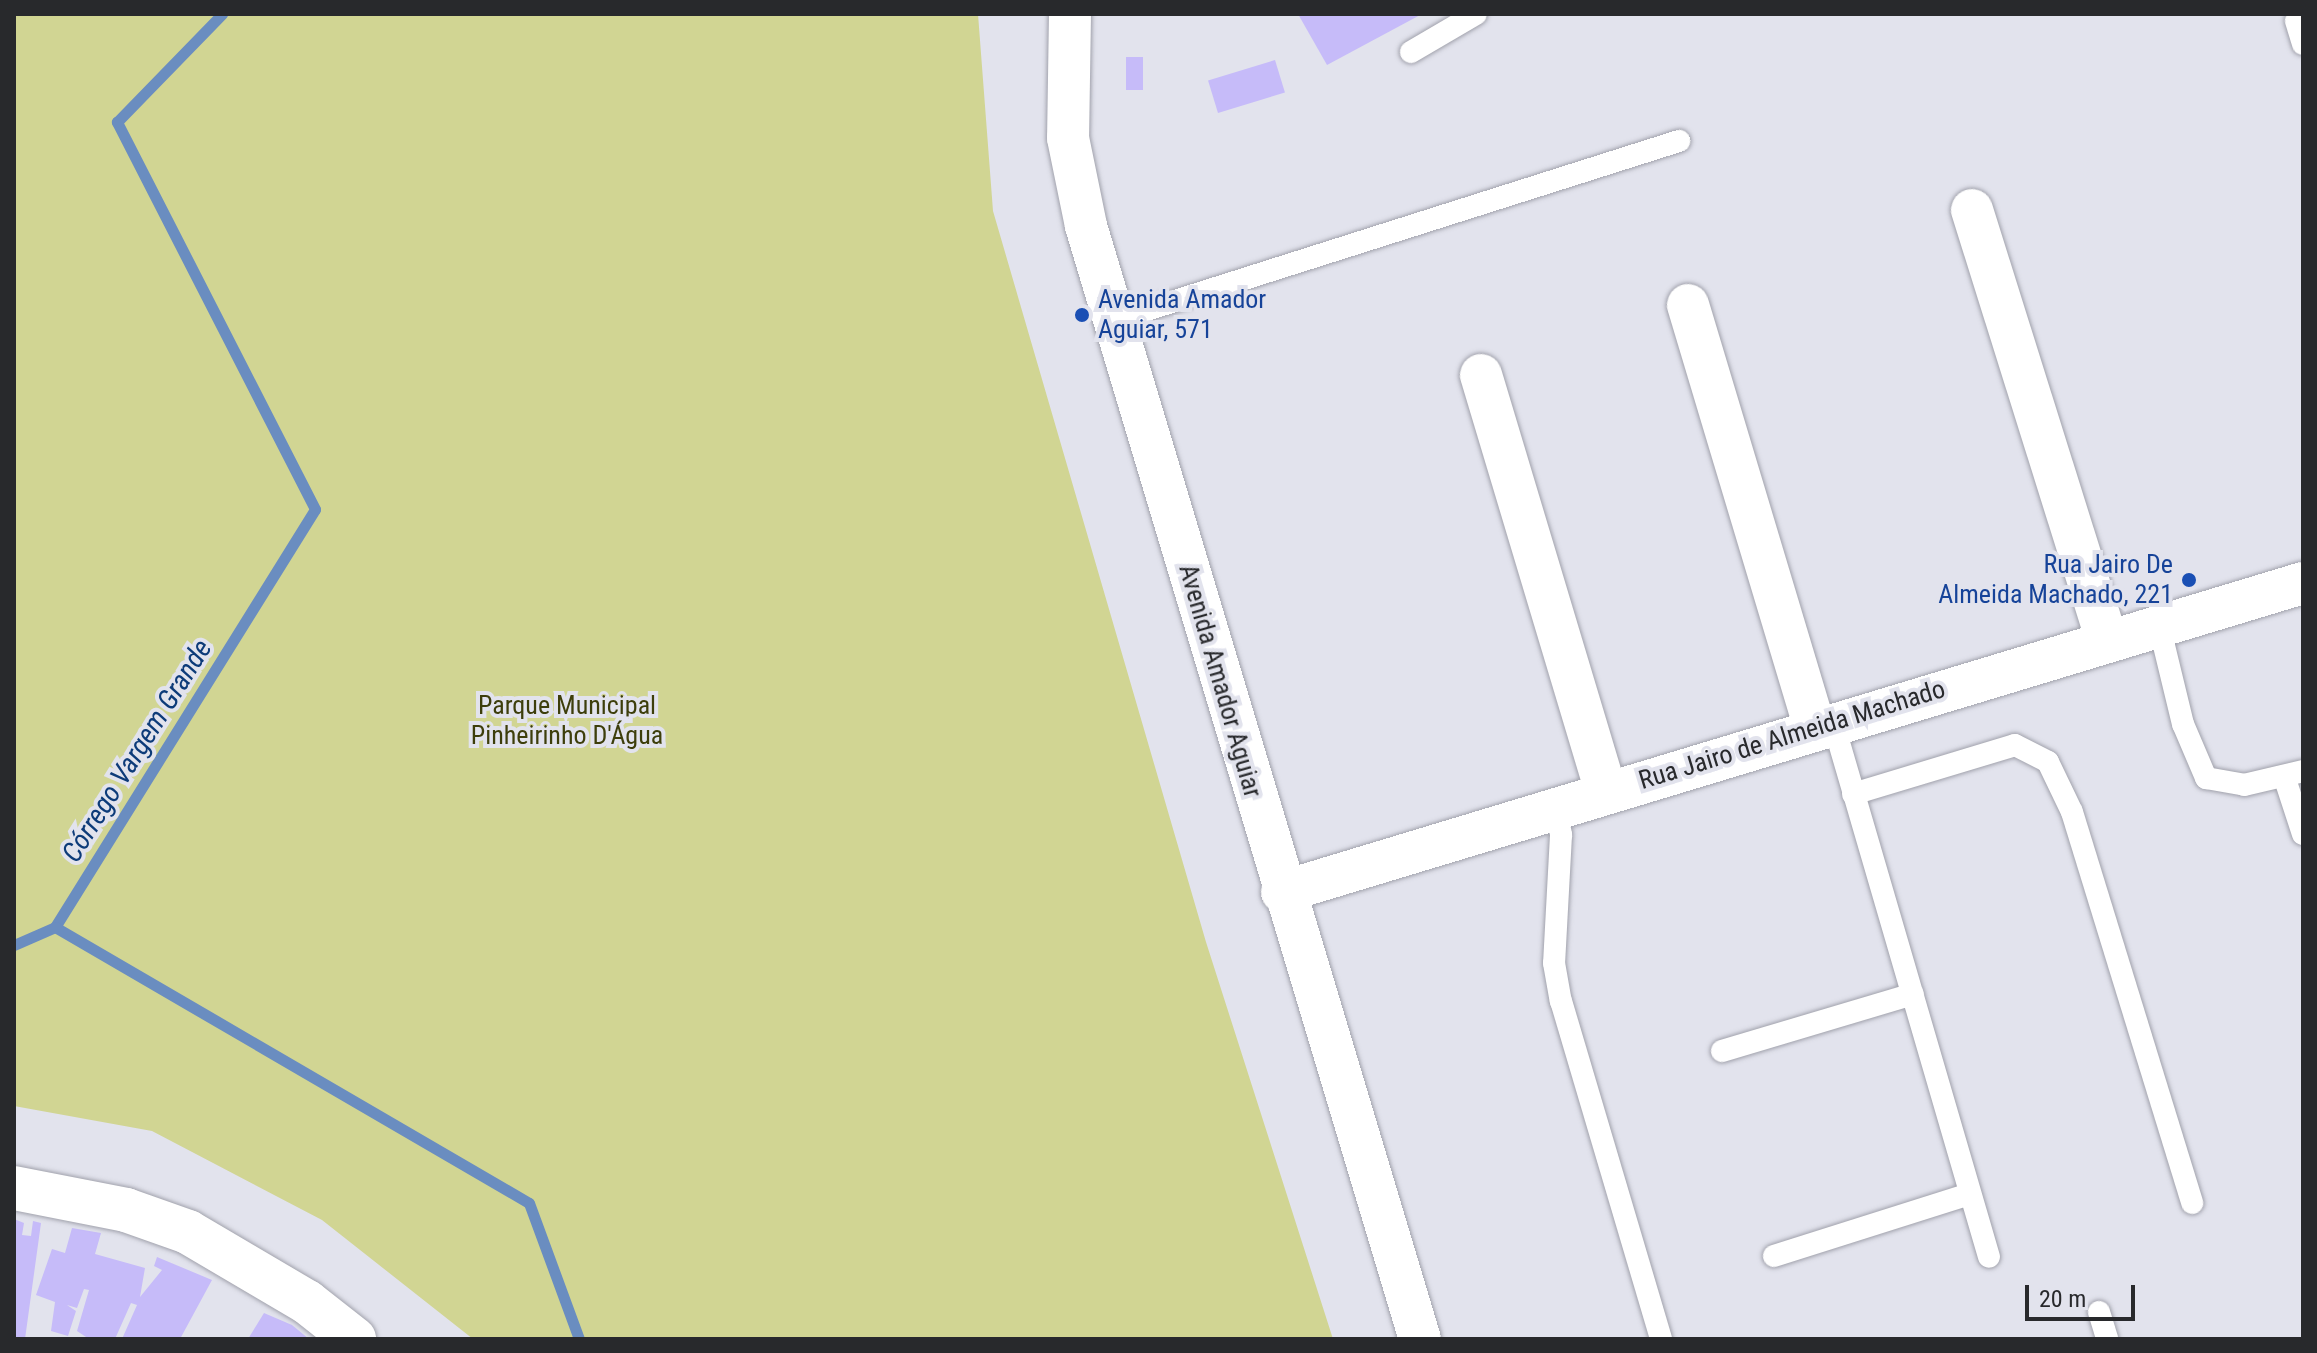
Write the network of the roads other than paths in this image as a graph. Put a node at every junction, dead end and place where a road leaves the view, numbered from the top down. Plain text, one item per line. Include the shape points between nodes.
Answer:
1 (1070, 14) edge
2 (1476, 14) edge
3 (2296, 21) dead end
4 (2303, 44) edge
5 (1411, 52) dead end
6 (1679, 141) dead end
7 (1972, 210) dead end
8 (1688, 305) dead end
9 (1115, 320) junction
10 (1481, 375) dead end
11 (2303, 583) edge
12 (2159, 625) junction
13 (2106, 638) junction
14 (1824, 725) junction
15 (2294, 773) edge
16 (1606, 792) junction
17 (1853, 794) junction
18 (1555, 808) junction
19 (2303, 834) edge
20 (1282, 892) junction
21 (1913, 994) junction
22 (1722, 1051) dead end
23 (14, 1188) edge
24 (1969, 1194) junction
25 (2192, 1203) dead end
26 (1774, 1256) dead end
27 (1989, 1257) dead end
28 (2099, 1312) dead end
29 (354, 1339) edge
30 (1420, 1339) edge
31 (1661, 1339) edge
32 (2107, 1339) edge

1 - 9 street, Avenida Amador Aguiar via 1068,138
2 - 5 lane
3 - 4 lane
6 - 9 lane
7 - 13 street
8 - 14 street
9 - 20 street, Avenida Amador Aguiar
10 - 16 street
11 - 12 street, Rua Jairo de Almeida Machado
12 - 13 street, Rua Jairo de Almeida Machado
12 - 15 lane via 2183,724 2206,778 2244,785
13 - 14 street, Rua Jairo de Almeida Machado
14 - 16 street, Rua Jairo de Almeida Machado
14 - 17 lane
15 - 19 lane
16 - 18 street, Rua Jairo de Almeida Machado
17 - 21 lane
17 - 25 lane via 2015,745 2048,762 2072,812
18 - 20 street, Rua Jairo de Almeida Machado
18 - 31 lane via 1556,976
20 - 30 street, Avenida Amador Aguiar
21 - 22 lane
21 - 24 lane
23 - 29 main road via 126,1210 188,1232 307,1302
24 - 26 lane
24 - 27 lane
28 - 32 lane

